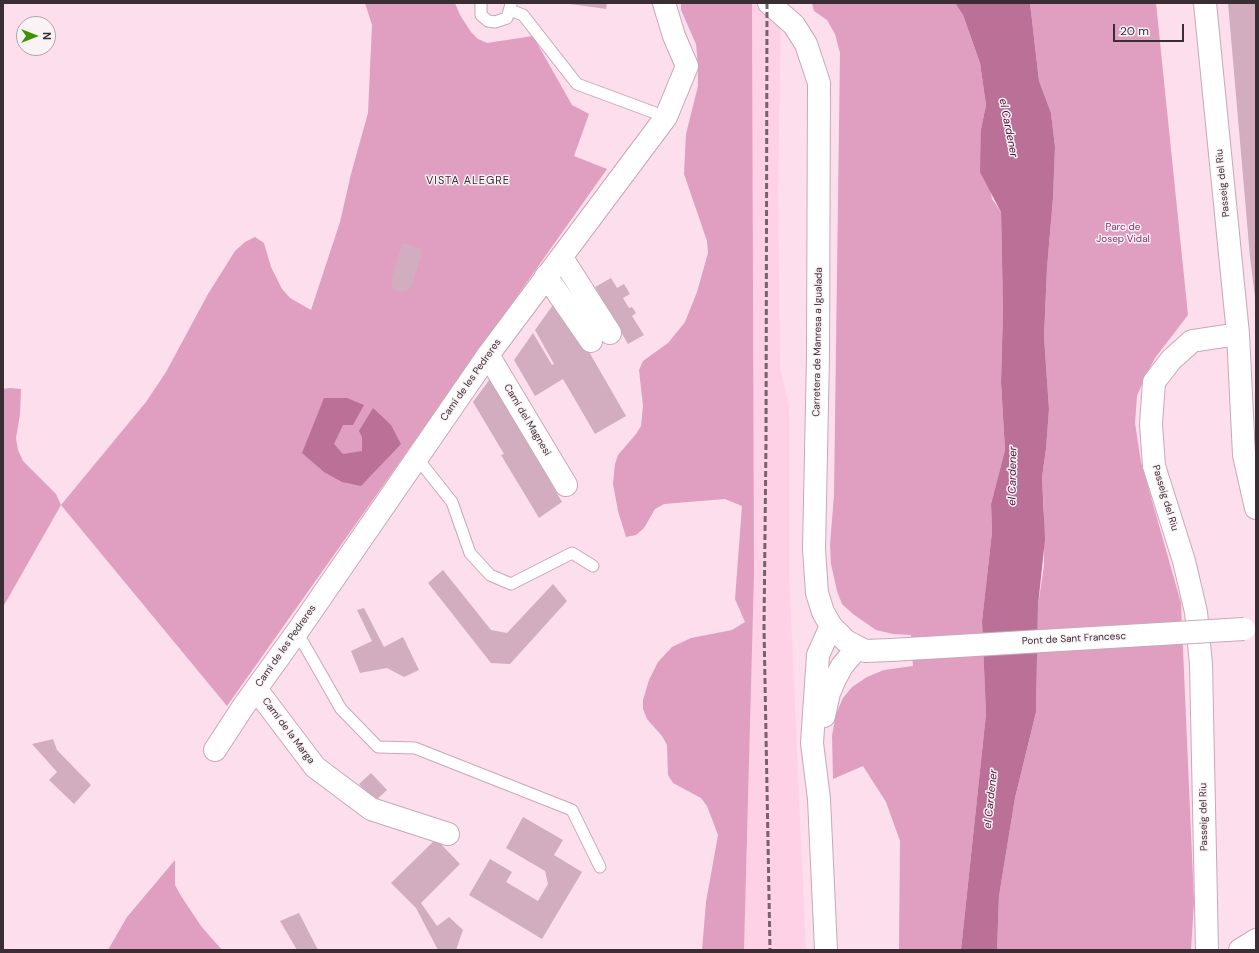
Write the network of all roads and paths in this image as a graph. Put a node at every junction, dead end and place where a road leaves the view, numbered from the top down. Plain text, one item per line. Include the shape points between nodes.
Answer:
1 (481, 3) edge
2 (664, 3) edge
3 (769, 3) edge
4 (1205, 3) edge
5 (510, 7) edge
6 (666, 117) junction
7 (562, 258) junction
8 (546, 276) junction
9 (1238, 334) junction
10 (488, 355) junction
11 (417, 458) junction
12 (566, 485) dead end
13 (1256, 508) edge
14 (593, 566) dead end
15 (831, 626) junction
16 (1250, 628) edge
17 (298, 632) junction
18 (858, 647) junction
19 (891, 650) joint
20 (256, 689) junction
21 (215, 750) dead end
22 (820, 799) junction
23 (448, 834) dead end
24 (600, 867) dead end
25 (1256, 940) edge
26 (826, 950) edge
27 (1207, 950) edge
28 (1240, 950) edge

1 - 5 lane via 481,15 488,21 495,22 507,18
2 - 6 street, Camí de les Pedreres via 674,36 688,66
3 - 15 street, Carretera de Manresa a Igualada via 794,25 806,44 819,82 814,549 817,593
4 - 9 street, Passeig del Riu
5 - 6 lane via 523,15 577,84
6 - 7 street, Camí de les Pedreres
7 - 8 street, Camí de les Pedreres
7 - 8 street via 600,337
8 - 10 street, Camí de les Pedreres
9 - 13 street via 1244,455
9 - 27 street, Passeig del Riu via 1192,341 1171,360 1154,382 1151,424 1154,466 1184,561 1196,612 1201,664
10 - 11 street, Camí de les Pedreres
10 - 12 street, Camí del Magnesi
11 - 14 lane via 452,502 470,553 490,575 511,584 572,553
11 - 17 street, Camí de les Pedreres
15 - 18 street, Carretera de Manresa a Igualada via 846,641
15 - 22 street via 818,655 812,743
16 - 19 street, Pont de Sant Francesc, bridge
17 - 20 street, Camí de les Pedreres
17 - 24 lane via 342,709 378,747 415,748 572,810
18 - 19 street, Carretera de Manresa a Igualada via 865,651
18 - 22 street via 834,679 825,709
20 - 21 street, Camí de les Pedreres
20 - 23 street, Camí de la Marga via 315,767 371,809
22 - 26 street
25 - 28 street

